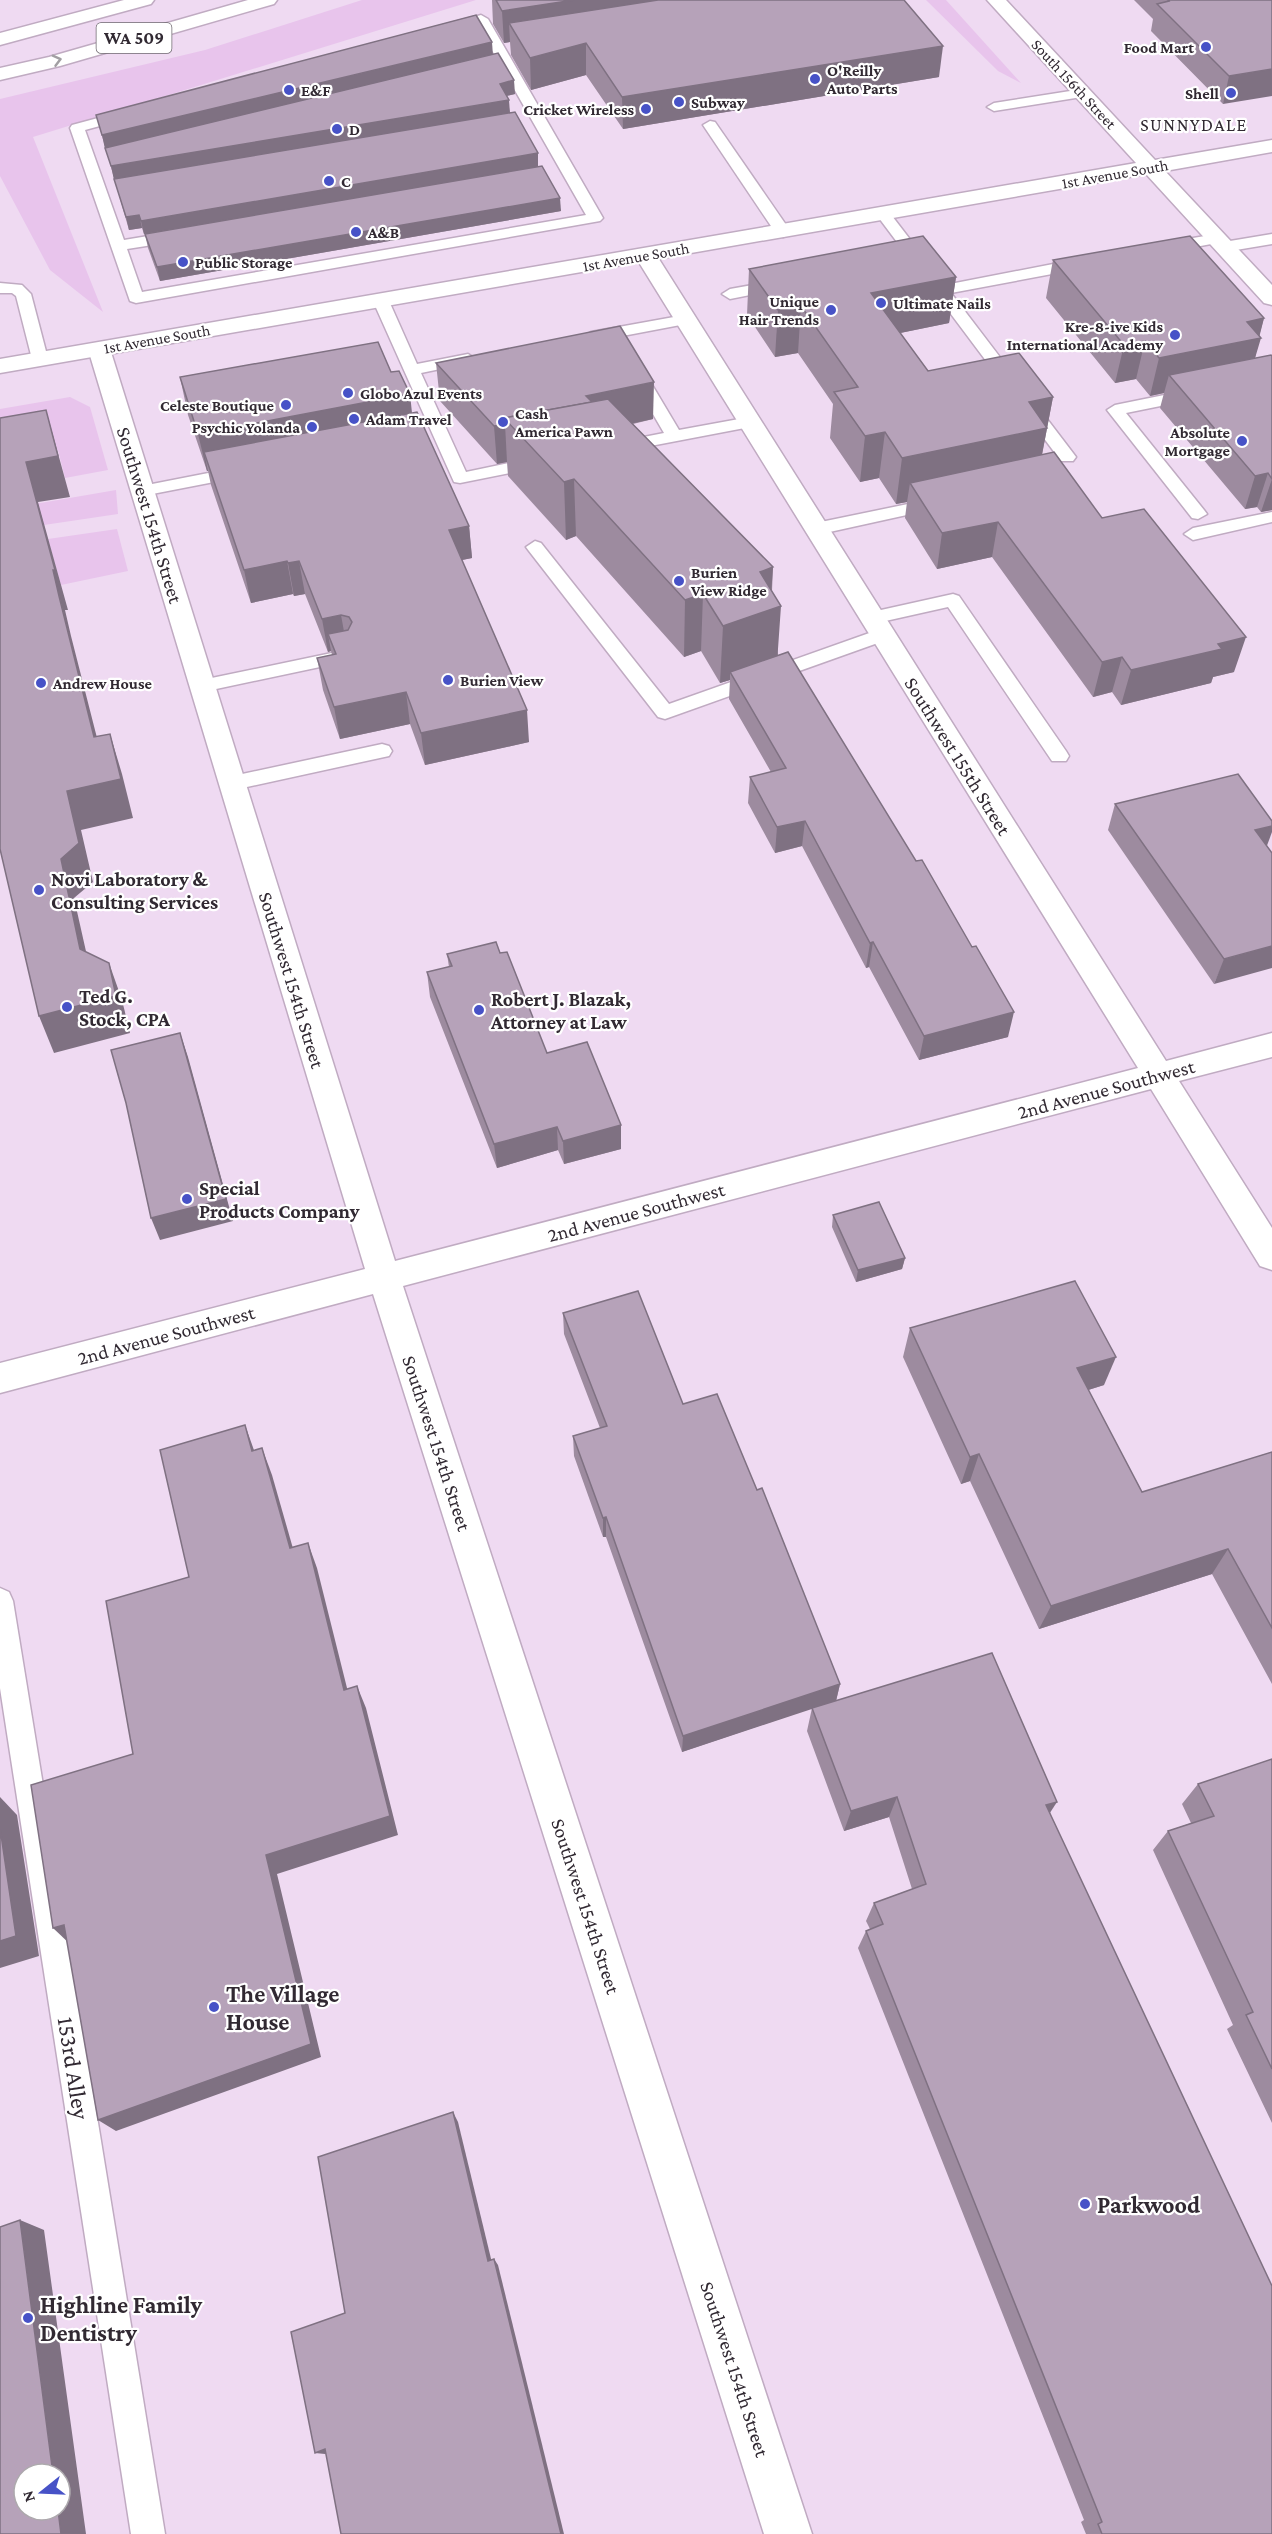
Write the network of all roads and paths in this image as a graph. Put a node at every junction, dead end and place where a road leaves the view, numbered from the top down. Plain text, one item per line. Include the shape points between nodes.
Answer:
1 (145, 0) edge
2 (268, 0) edge
3 (996, 0) edge
4 (0, 39) edge
5 (0, 74) edge
6 (1083, 93) junction
7 (994, 107) dead end
8 (710, 125) dead end
9 (1272, 146) edge
10 (1150, 168) junction
11 (884, 215) junction
12 (198, 232) edge
13 (783, 232) junction
14 (1272, 239) edge
15 (1220, 243) junction
16 (118, 246) junction
17 (1143, 252) edge
18 (646, 256) junction
19 (918, 260) junction
20 (1098, 260) edge
21 (895, 264) edge
22 (801, 282) edge
23 (0, 288) edge
24 (941, 290) junction
25 (730, 294) dead end
26 (1272, 298) edge
27 (381, 301) junction
28 (686, 320) junction
29 (614, 333) junction
30 (580, 339) edge
31 (99, 349) junction
32 (479, 357) edge
33 (40, 359) junction
34 (0, 366) edge
35 (412, 370) junction
36 (1216, 390) edge
37 (750, 422) junction
38 (441, 434) junction
39 (674, 436) junction
40 (417, 438) edge
41 (606, 449) edge
42 (1068, 457) dead end
43 (550, 460) edge
44 (255, 469) edge
45 (142, 490) junction
46 (954, 500) edge
47 (1198, 514) dead end
48 (1272, 517) edge
49 (816, 529) junction
50 (1193, 534) dead end
51 (535, 547) dead end
52 (877, 626) junction
53 (346, 656) edge
54 (202, 686) junction
55 (382, 751) dead end
56 (1059, 756) dead end
57 (232, 783) junction
58 (1272, 1046) edge
59 (1159, 1076) junction
60 (1272, 1256) edge
61 (384, 1278) junction
62 (0, 1378) edge
63 (0, 1601) edge
64 (148, 2534) edge
65 (788, 2534) edge

1 - 4 main road, WA 509
5 -> 2 main road, WA 509
3 - 6 main road, South 156th Street
6 - 7 lane
6 - 10 main road, South 156th Street
8 - 13 lane
9 - 10 main road, 1st Avenue South
10 - 11 main road, 1st Avenue South
10 - 15 main road, South 156th Street
11 - 13 main road, 1st Avenue South
11 - 19 lane
12 - 16 lane
13 - 18 main road, 1st Avenue South
14 - 15 lane
15 - 17 lane
15 - 26 main road, South 156th Street
16 - 16 lane via 136,298 595,218 530,117 492,28 481,19 77,128 94,159
18 - 27 main road, 1st Avenue South
18 - 28 main road, Southwest 155th Street
19 - 21 lane
19 - 24 lane
20 - 24 lane
22 - 25 lane
23 - 33 lane via 16,288 23,294
24 - 42 lane
27 - 31 main road, 1st Avenue South
27 - 35 lane
28 - 29 lane
28 - 37 main road, Southwest 155th Street
29 - 30 lane
29 - 39 lane
31 - 33 main road, 1st Avenue South
31 - 45 main road, Southwest 154th Street
32 - 35 lane
33 - 34 main road, 1st Avenue South
35 - 38 lane
36 - 47 lane via 1115,410
37 - 39 lane
37 - 49 main road, Southwest 155th Street
38 - 40 lane
38 - 43 lane via 460,477
39 - 41 lane
44 - 45 lane
45 - 54 main road, Southwest 154th Street
46 - 49 lane
48 - 50 lane
49 - 52 main road, Southwest 155th Street
51 - 52 lane via 665,712
52 - 56 lane via 953,600
52 - 59 main road, Southwest 155th Street
53 - 54 lane
54 - 57 main road, Southwest 154th Street
55 - 57 lane
57 - 61 main road, Southwest 154th Street
58 - 59 main road, 2nd Avenue Southwest
59 - 60 main road, Southwest 155th Street
59 - 61 main road, 2nd Avenue Southwest
61 - 62 main road, 2nd Avenue Southwest
61 - 65 main road, Southwest 154th Street
63 - 64 lane, 153rd Alley

